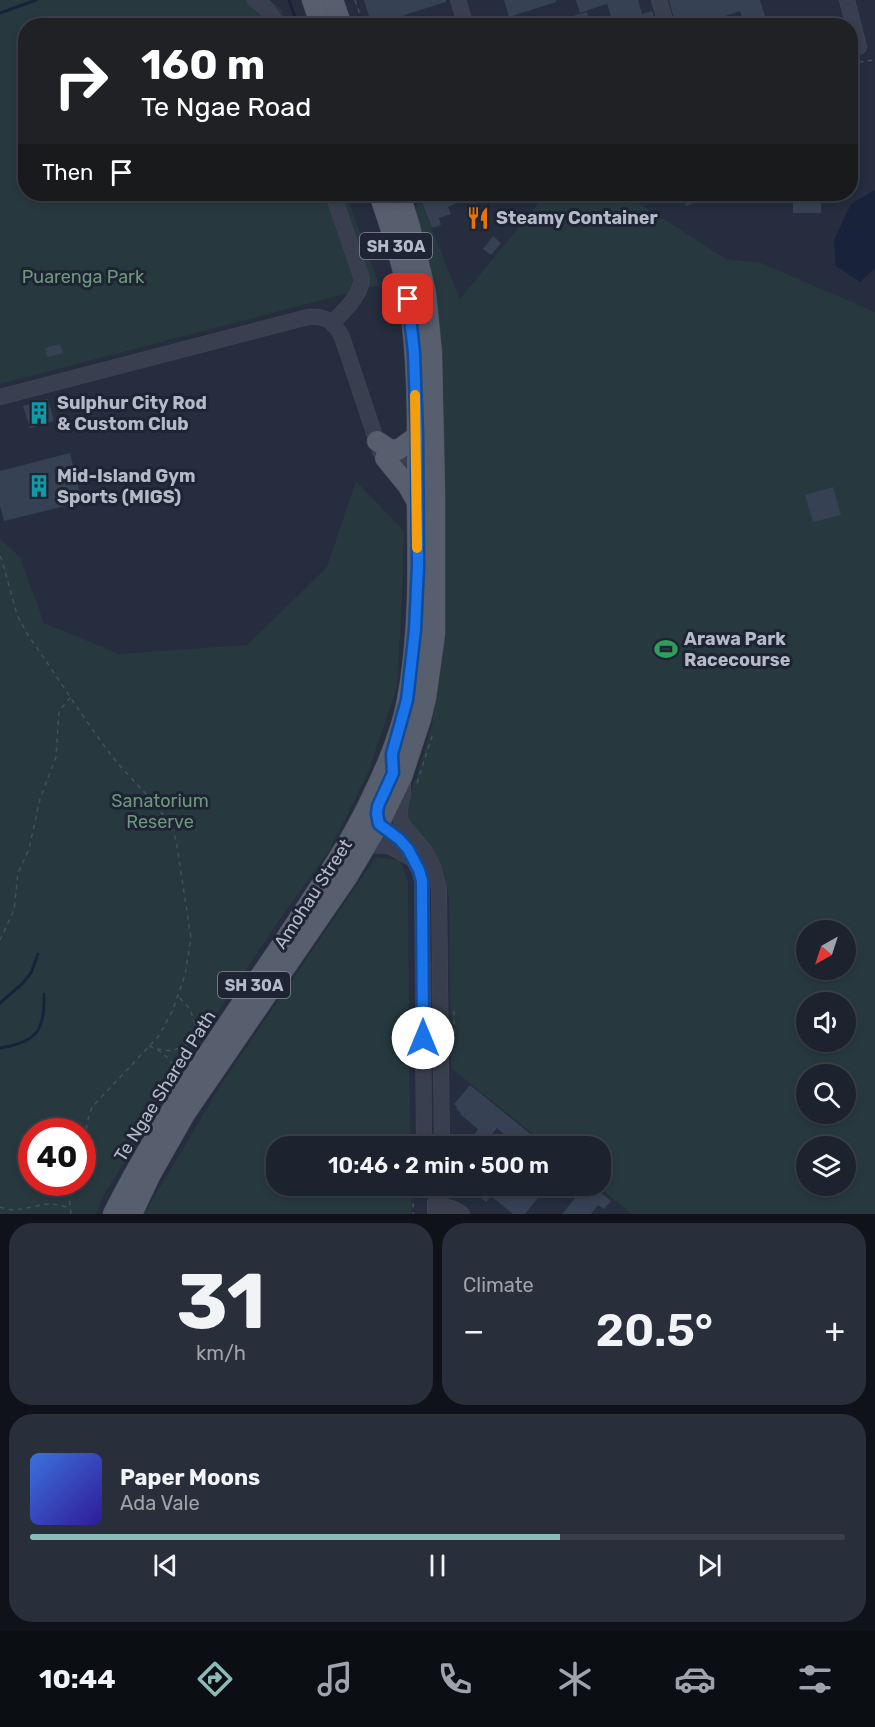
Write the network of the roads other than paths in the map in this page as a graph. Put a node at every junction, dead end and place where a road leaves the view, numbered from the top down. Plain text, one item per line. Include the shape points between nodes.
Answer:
1 (255, 0) edge
2 (312, 0) edge
3 (333, 0) edge
4 (458, 0) edge
5 (659, 0) edge
6 (847, 0) edge
7 (273, 18) edge
8 (318, 18) edge
9 (339, 18) edge
10 (464, 18) edge
11 (665, 18) edge
12 (850, 18) edge
13 (875, 46) edge
14 (858, 47) edge
15 (335, 201) edge
16 (382, 201) edge
17 (402, 201) edge
18 (332, 323) junction
19 (0, 397) edge
20 (417, 436) junction
21 (381, 450) junction
22 (426, 463) junction
23 (417, 502) junction
24 (392, 754) junction
25 (402, 777) junction
26 (379, 824) junction
27 (367, 845) junction
28 (414, 860) junction
29 (422, 953) junction
30 (440, 954) junction
31 (423, 1102) junction
32 (441, 1102) junction
33 (424, 1136) edge
34 (442, 1136) edge
35 (435, 1208) edge
36 (113, 1214) edge
37 (132, 1214) edge
38 (462, 1214) edge

1 - 7 street
2 - 8 main road
3 - 9 main road
4 - 10 street
5 - 11 street
6 - 12 street
13 - 14 street
15 - 18 street via 362,279 350,305
16 - 20 main road, SH 30A via 408,299
17 - 22 main road, SH 30A via 430,324
18 - 19 street via 322,317 308,317
18 - 21 street via 342,337
20 - 21 main road via 398,450
20 - 22 main road, SH 30A
21 - 22 street via 399,463
21 - 23 main road
22 - 23 main road, SH 30A
22 - 25 main road, SH 30A via 435,634 426,698
23 - 24 main road, SH 30A via 418,566 411,672
24 - 26 street via 393,773 378,806
24 - 36 main road, Amohau Street / SH 30A via 330,873 184,1090
25 - 26 main road, Amohau Street / SH 30A
25 - 30 street via 400,819 425,851 440,889
26 - 27 main road, Amohau Street / SH 30A
26 - 28 street via 399,839
27 - 28 street via 389,846
27 - 37 main road, Amohau Street / SH 30A via 185,1114
28 - 29 street via 422,881
29 - 30 street
29 - 31 street
30 - 32 street
31 - 32 street
31 - 33 street
32 - 34 street
35 - 38 street via 454,1209

